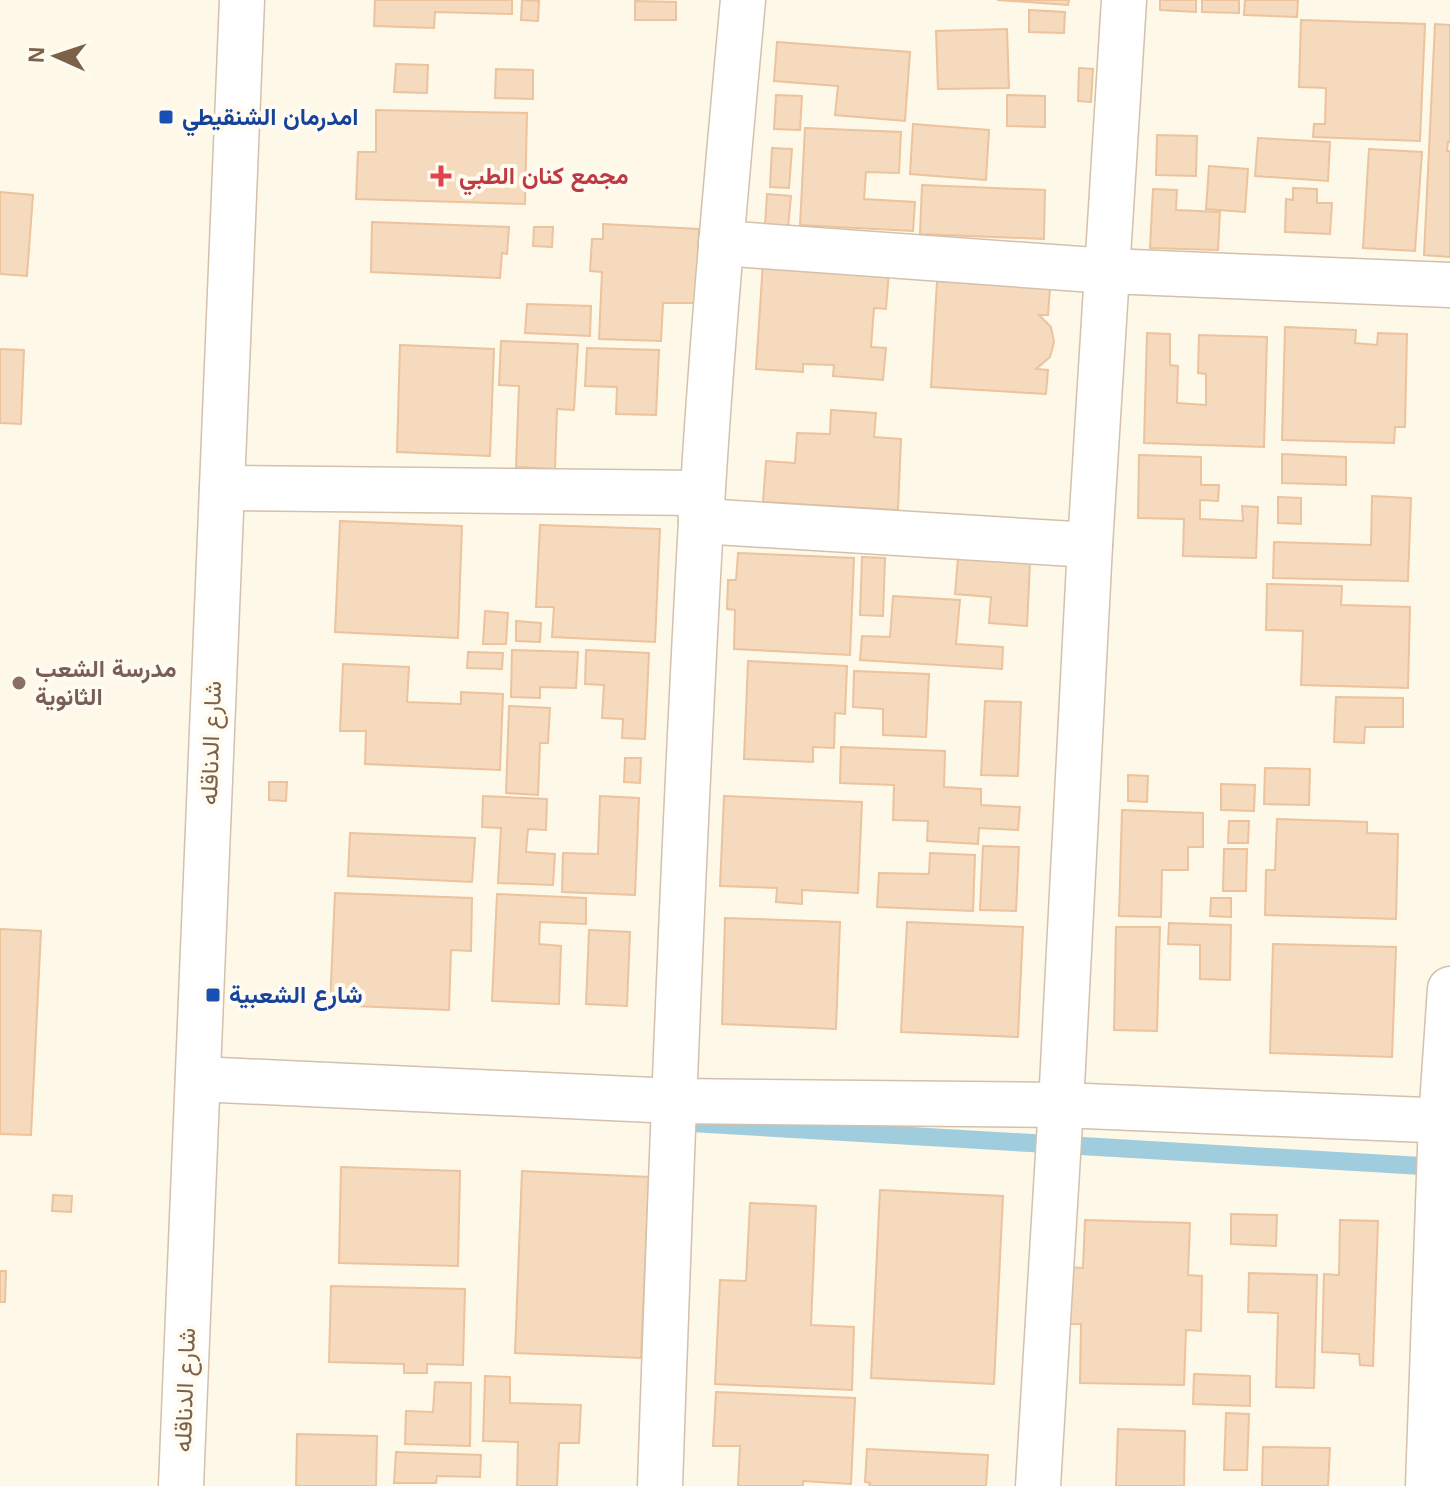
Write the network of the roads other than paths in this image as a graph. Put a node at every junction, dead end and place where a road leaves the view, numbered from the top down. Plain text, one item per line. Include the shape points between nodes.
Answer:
1 (242, 0) edge
2 (743, 0) edge
3 (1124, 0) edge
4 (721, 243) junction
5 (1108, 271) junction
6 (1450, 285) edge
7 (222, 488) junction
8 (701, 521) junction
9 (1090, 545) junction
10 (1450, 989) edge
11 (198, 1079) junction
12 (674, 1101) junction
13 (1061, 1105) junction
14 (1446, 1121) edge
15 (181, 1486) edge
16 (660, 1486) edge
17 (1038, 1486) edge
18 (1428, 1486) edge

1 - 7 street, شارع الدناقله
2 - 4 street
3 - 5 street
4 - 5 street
4 - 8 street
5 - 6 street
5 - 9 street
7 - 8 street via 699,493
7 - 11 street, شارع الدناقله
8 - 9 street
8 - 12 street
9 - 13 street
10 - 14 street
11 - 12 street
11 - 15 street, شارع الدناقله
12 - 13 street
12 - 16 street
13 - 14 street
13 - 17 street
14 - 18 street

